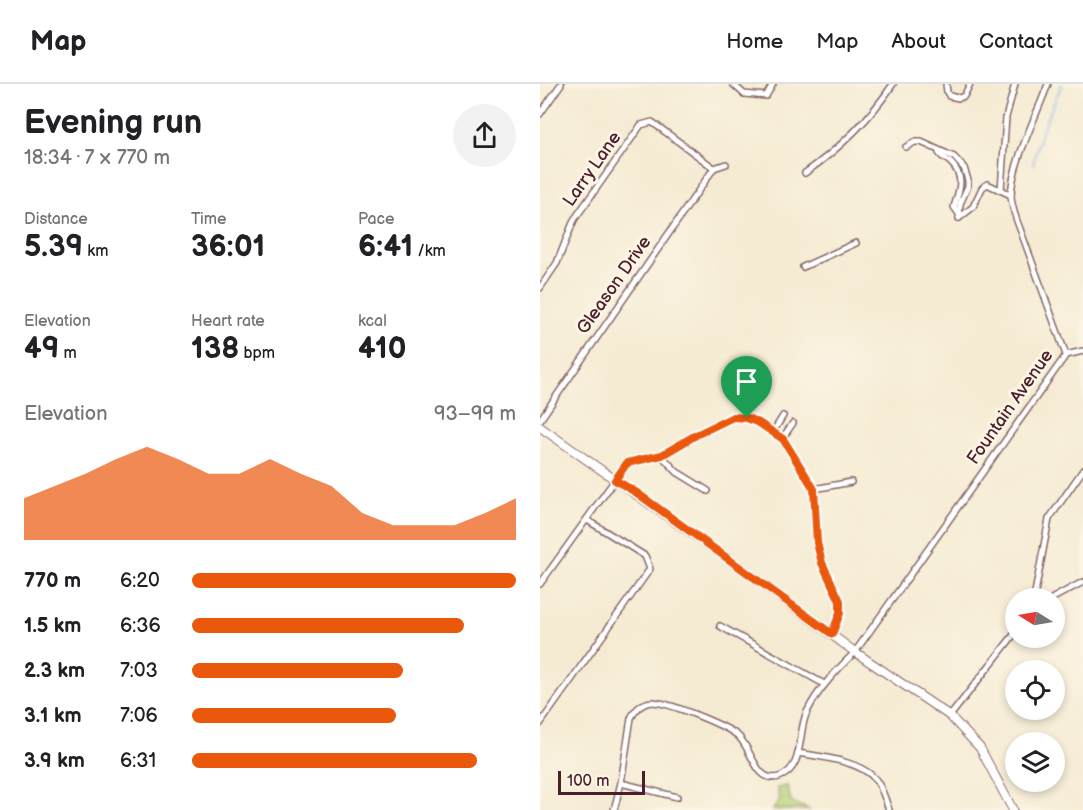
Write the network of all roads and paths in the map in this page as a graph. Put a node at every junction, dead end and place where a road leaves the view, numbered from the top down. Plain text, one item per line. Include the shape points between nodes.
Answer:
1 (561, 84) edge
2 (733, 84) edge
3 (773, 84) edge
4 (893, 84) edge
5 (946, 84) edge
6 (970, 84) edge
7 (1015, 84) edge
8 (1048, 84) edge
9 (540, 114) edge
10 (906, 147) dead end
11 (726, 164) dead end
12 (714, 168) junction
13 (805, 173) dead end
14 (1002, 190) junction
15 (1011, 195) junction
16 (856, 243) dead end
17 (803, 267) dead end
18 (540, 288) edge
19 (1083, 351) edge
20 (1066, 355) junction
21 (783, 416) dead end
22 (540, 420) edge
23 (793, 423) dead end
24 (540, 427) edge
25 (773, 432) junction
26 (783, 439) junction
27 (662, 455) junction
28 (1083, 470) edge
29 (615, 480) junction
30 (851, 482) dead end
31 (814, 489) junction
32 (708, 491) dead end
33 (587, 520) junction
34 (1083, 582) edge
35 (540, 584) edge
36 (1036, 588) edge
37 (1065, 592) edge
38 (720, 626) dead end
39 (832, 634) junction
40 (1005, 646) edge
41 (855, 652) junction
42 (824, 684) junction
43 (950, 716) junction
44 (540, 724) edge
45 (798, 753) junction
46 (621, 783) junction
47 (677, 797) dead end
48 (614, 810) edge
49 (889, 810) edge
50 (1013, 810) edge

1 - 9 street
2 - 3 street via 744,94 766,96
4 - 13 street via 877,110
5 - 6 street via 950,96 959,98
7 - 14 street via 1006,117
8 - 15 street, Fountain Avenue via 1016,169
10 - 14 street via 921,142 959,162 967,174 968,186 959,218 973,207 984,186 991,184
11 - 12 street
12 - 18 street, Larry Lane via 652,122 641,125 574,220 557,263
12 - 22 street, Gleason Drive
14 - 15 street
15 - 20 street, Fountain Avenue
16 - 17 street
19 - 20 street
20 - 41 street, Fountain Avenue
21 - 25 street
23 - 26 street
24 - 29 main road
25 - 26 street
25 - 27 street via 747,418 733,417
26 - 31 street
27 - 29 street via 627,463
27 - 32 street via 677,472
28 - 36 street via 1048,519
29 - 33 street
29 - 39 main road
30 - 31 street
31 - 39 street via 817,543 840,601
33 - 35 street
33 - 44 street via 645,556 650,569
34 - 37 street
38 - 42 street
39 - 41 main road
40 - 43 street
41 - 42 street, Fountain Avenue
41 - 43 main road
42 - 45 street, Fountain Avenue via 806,714
43 - 50 main road via 980,748
45 - 46 street via 784,774 769,778 757,768 737,735 686,711 653,702 635,710
45 - 49 street via 850,764 868,773 880,785
46 - 47 street
46 - 48 street

